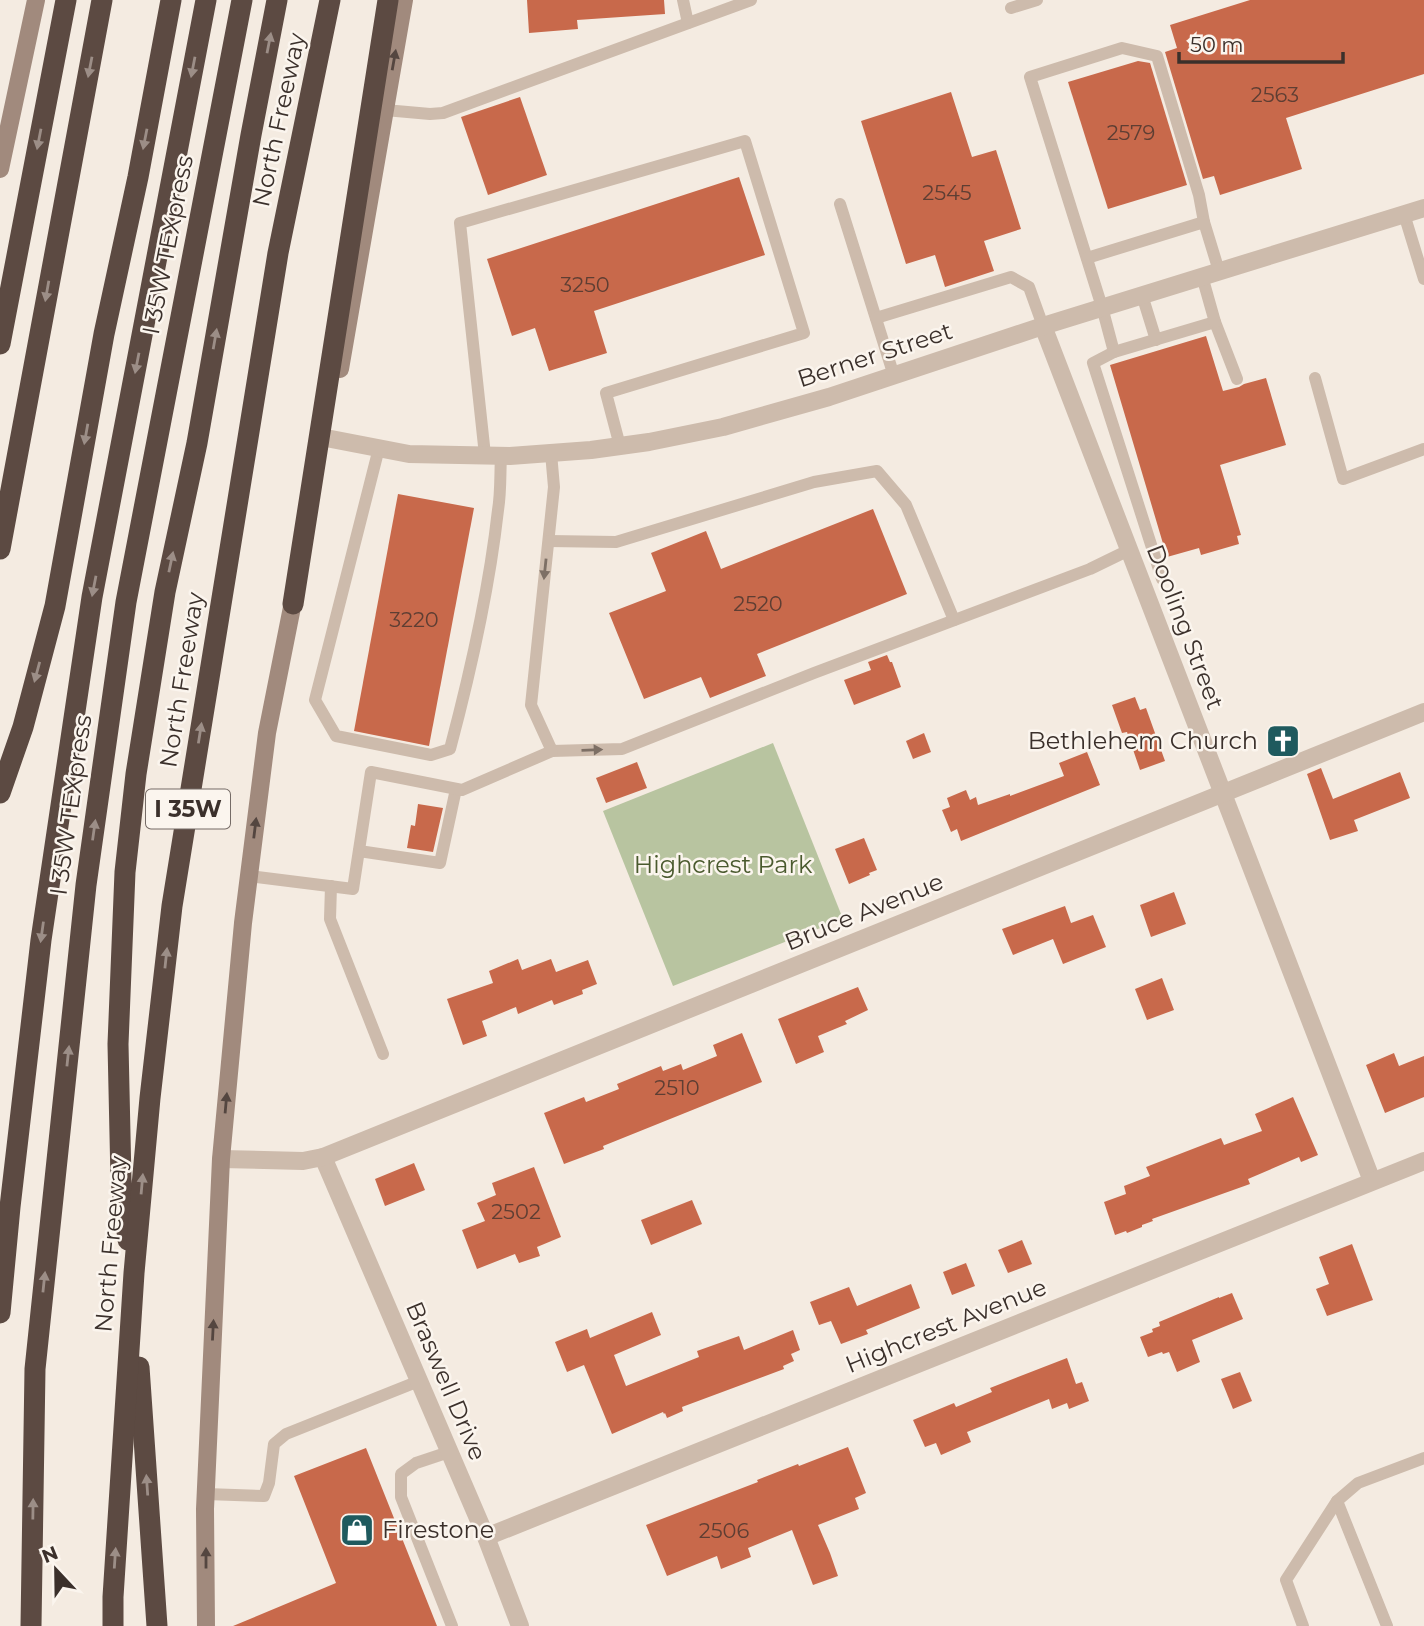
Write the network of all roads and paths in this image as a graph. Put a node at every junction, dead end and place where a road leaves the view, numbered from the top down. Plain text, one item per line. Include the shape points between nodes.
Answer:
1 (36, 0) edge
2 (66, 0) edge
3 (102, 0) edge
4 (171, 0) edge
5 (206, 0) edge
6 (242, 0) edge
7 (277, 0) edge
8 (330, 0) edge
9 (388, 0) edge
10 (404, 0) edge
11 (683, 0) edge
12 (751, 0) edge
13 (1037, 0) edge
14 (1012, 8) dead end
15 (688, 23) junction
16 (385, 110) junction
17 (4, 124) edge
18 (0, 169) edge
19 (840, 204) dead end
20 (1424, 208) edge
21 (1404, 214) junction
22 (1204, 222) junction
23 (1087, 258) junction
24 (1211, 274) junction
25 (1424, 279) edge
26 (1142, 295) junction
27 (1102, 307) junction
28 (876, 318) junction
29 (1215, 323) junction
30 (1044, 326) junction
31 (1156, 340) junction
32 (0, 344) edge
33 (1114, 352) junction
34 (894, 376) junction
35 (1315, 378) dead end
36 (1237, 379) dead end
37 (326, 438) junction
38 (620, 446) junction
39 (379, 448) junction
40 (1424, 449) edge
41 (551, 453) junction
42 (493, 455) junction
43 (549, 541) junction
44 (0, 549) edge
45 (1129, 550) junction
46 (1162, 579) dead end
47 (293, 604) junction
48 (954, 620) junction
49 (1424, 712) edge
50 (552, 751) junction
51 (456, 789) junction
52 (0, 793) edge
53 (1222, 793) junction
54 (359, 851) junction
55 (249, 877) junction
56 (331, 886) junction
57 (383, 1054) dead end
58 (323, 1157) junction
59 (221, 1159) junction
60 (1424, 1161) edge
61 (1373, 1181) junction
62 (0, 1313) edge
63 (419, 1381) junction
64 (449, 1452) junction
65 (1424, 1458) edge
66 (206, 1493) junction
67 (1337, 1501) junction
68 (486, 1537) junction
69 (31, 1626) edge
70 (113, 1626) edge
71 (157, 1626) edge
72 (206, 1626) edge
73 (452, 1626) edge
74 (520, 1626) edge
75 (1303, 1626) edge
76 (1387, 1626) edge

1 - 17 main road
2 -> 32 highway
3 -> 44 highway
4 -> 52 highway via 55,606
5 -> 62 highway, I 35W TEXpress via 92,597 41,940
69 -> 6 highway, I 35W TEXpress via 35,1369 86,885 126,602
71 -> 7 highway via 121,1180 118,1044 125,872 165,592 197,443
70 -> 8 highway, North Freeway / I 35W via 134,1273 172,906 278,253
9 - 47 highway
16 -> 10 main road
11 - 15 lane
12 - 15 lane
13 - 14 lane
15 - 16 lane via 443,113
16 - 37 main road
17 - 18 main road
19 - 28 lane
20 - 21 street, Berner Street
21 - 24 street, Berner Street
21 - 25 lane
22 - 23 lane
22 - 23 lane via 1157,56 1122,48 1030,77
22 - 24 lane
23 - 27 lane
24 - 26 street, Berner Street
24 - 29 lane
26 - 27 street, Berner Street
26 - 31 lane
27 - 30 street, Berner Street
27 - 33 lane
28 - 30 lane via 1011,277 1029,287
28 - 34 lane
29 - 31 lane
29 - 36 lane
30 - 34 street, Berner Street
30 - 45 street, Dooling Street
31 - 33 lane
33 - 46 lane via 1093,363
34 - 38 street, Berner Street via 723,427
35 - 40 lane via 1343,479
37 - 39 street, Berner Street
37 - 47 main road
38 - 41 street, Berner Street
38 - 42 lane via 606,393 804,333 745,141 460,223
39 - 42 street, Berner Street via 409,454
39 - 42 lane via 314,700 336,736 432,755 450,749 483,609 497,521
41 - 42 street, Berner Street
41 - 43 lane via 554,487
43 - 48 lane via 616,542 814,482 877,471 906,505
43 -> 50 lane via 531,705
45 - 48 lane
45 - 53 street, Dooling Street
55 -> 47 main road via 267,733
50 -> 48 lane via 622,749
49 - 53 street, Bruce Avenue
50 - 51 lane
51 - 54 lane via 440,863
51 - 54 lane via 371,772
53 - 58 street, Bruce Avenue
53 - 61 street, Dooling Street
54 - 56 lane via 353,889
55 - 56 lane
59 -> 55 main road
56 - 57 lane via 330,919
58 - 59 street, Bruce Avenue via 303,1161
58 - 63 street, Braswell Drive
66 -> 59 main road
60 - 61 street, Highcrest Avenue
61 - 68 street, Highcrest Avenue
63 - 64 street, Braswell Drive
63 - 66 lane via 286,1434 274,1444 264,1496
64 - 68 street, Braswell Drive
64 - 73 lane via 416,1463 401,1474 401,1497
65 - 67 lane via 1358,1483
72 -> 66 main road
67 - 75 lane via 1286,1580
67 - 76 lane
68 - 74 street, Braswell Drive

